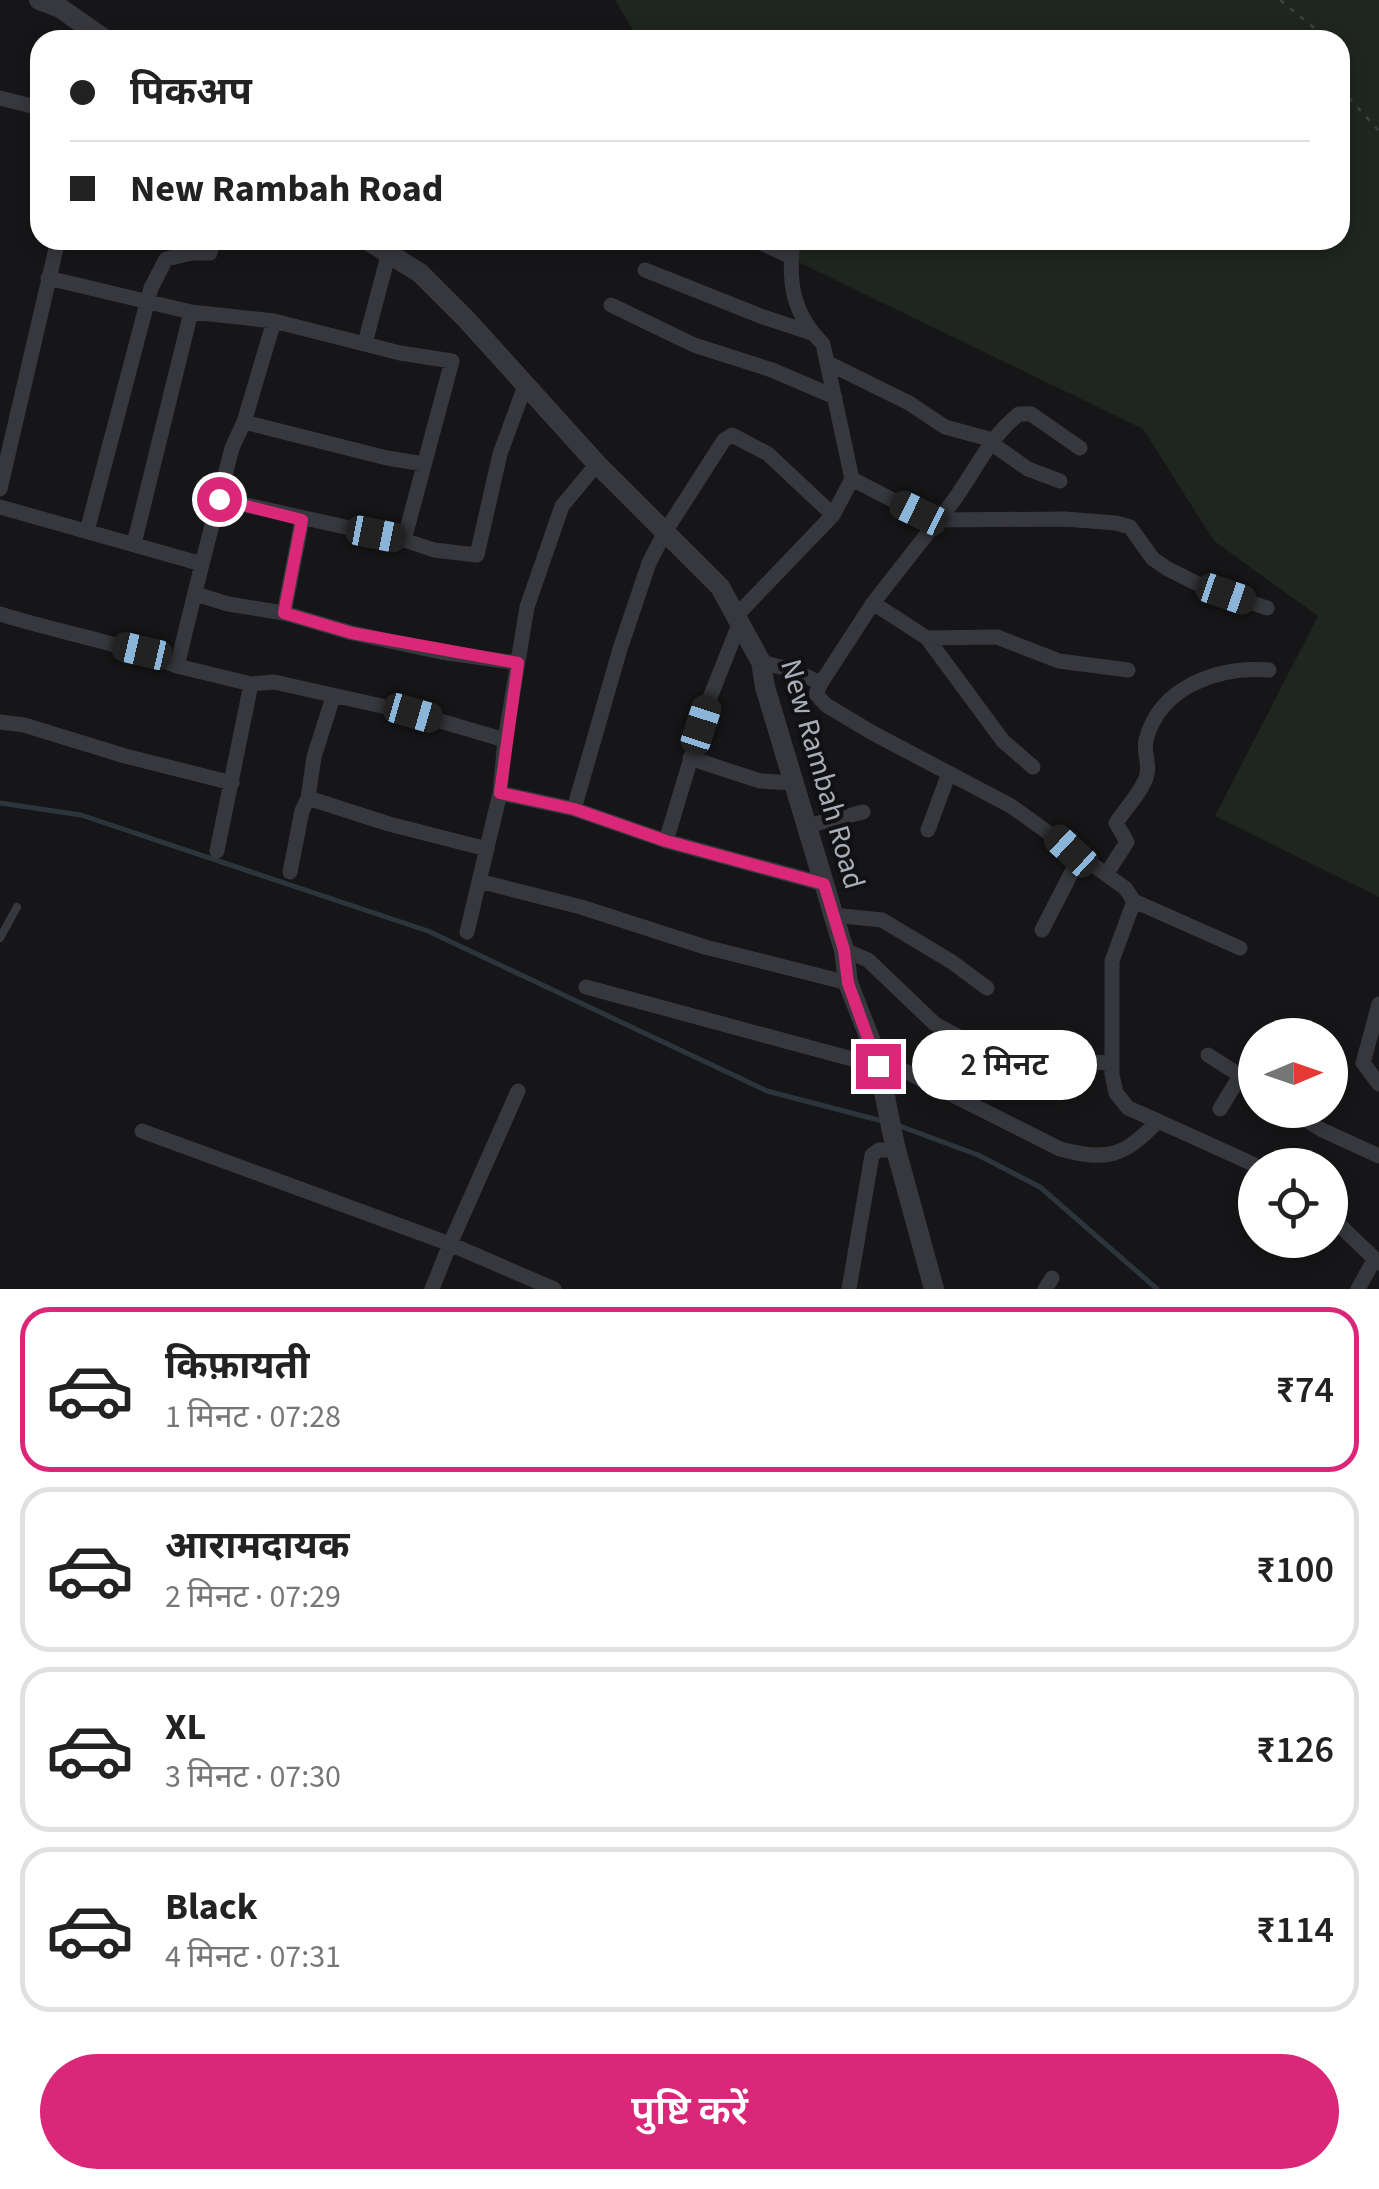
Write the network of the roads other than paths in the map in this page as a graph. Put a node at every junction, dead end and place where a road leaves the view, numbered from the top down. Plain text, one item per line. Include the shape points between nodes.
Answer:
1 (39, 0) edge
2 (92, 30) edge
3 (0, 99) edge
4 (30, 106) edge
5 (55, 250) edge
6 (211, 250) edge
7 (380, 250) edge
8 (776, 250) edge
9 (792, 250) edge
10 (388, 256) junction
11 (791, 257) junction
12 (645, 270) dead end
13 (48, 278) junction
14 (148, 302) junction
15 (610, 306) dead end
16 (191, 312) junction
17 (274, 321) junction
18 (812, 332) junction
19 (365, 343) junction
20 (828, 363) junction
21 (526, 383) junction
22 (835, 398) junction
23 (244, 422) junction
24 (7, 429) edge
25 (992, 442) junction
26 (1080, 448) dead end
27 (424, 464) junction
28 (597, 464) junction
29 (852, 479) junction
30 (1060, 481) dead end
31 (0, 489) edge
32 (219, 499) junction
33 (0, 507) edge
34 (833, 515) junction
35 (302, 520) junction
36 (938, 522) junction
37 (87, 531) junction
38 (665, 532) junction
39 (404, 540) junction
40 (134, 544) junction
41 (202, 564) junction
42 (196, 594) junction
43 (873, 603) junction
44 (1267, 608) dead end
45 (284, 613) junction
46 (0, 614) edge
47 (738, 619) junction
48 (927, 638) junction
49 (761, 662) junction
50 (518, 663) junction
51 (177, 666) junction
52 (1128, 670) dead end
53 (1269, 670) dead end
54 (821, 683) junction
55 (252, 684) junction
56 (332, 697) junction
57 (0, 722) edge
58 (504, 740) junction
59 (690, 758) junction
60 (1033, 766) dead end
61 (949, 773) junction
62 (232, 782) junction
63 (794, 784) junction
64 (500, 793) junction
65 (308, 798) junction
66 (574, 809) junction
67 (864, 812) dead end
68 (807, 826) junction
69 (928, 830) dead end
70 (666, 841) junction
71 (486, 849) junction
72 (216, 851) dead end
73 (1079, 858) junction
74 (290, 872) dead end
75 (1107, 873) junction
76 (479, 881) junction
77 (824, 884) junction
78 (1134, 900) junction
79 (17, 908) dead end
80 (833, 915) junction
81 (1042, 930) dead end
82 (467, 932) dead end
83 (0, 938) edge
84 (1240, 948) dead end
85 (844, 950) junction
86 (848, 983) junction
87 (586, 988) dead end
88 (987, 988) dead end
89 (1379, 1004) edge
90 (1208, 1055) dead end
91 (1112, 1064) junction
92 (879, 1069) junction
93 (1238, 1075) edge
94 (1238, 1079) edge
95 (1379, 1084) edge
96 (518, 1091) dead end
97 (1220, 1109) dead end
98 (1158, 1122) junction
99 (1319, 1128) edge
100 (142, 1131) dead end
101 (896, 1148) junction
102 (1379, 1156) edge
103 (1238, 1157) edge
104 (1348, 1234) edge
105 (450, 1244) junction
106 (1376, 1262) edge
107 (432, 1289) edge
108 (554, 1289) edge
109 (850, 1289) edge
110 (934, 1289) edge
111 (1358, 1289) edge

1 - 2 street
3 - 4 street
5 - 13 street
6 - 14 street via 166,259
7 - 10 street, New Rambah Road
8 - 11 street
9 - 11 street
10 - 19 street
10 - 21 street, New Rambah Road via 420,274
11 - 18 street via 792,296
12 - 18 street
13 - 14 street
13 - 24 street
14 - 16 street
14 - 37 street
15 - 22 street
16 - 17 street
16 - 40 street
17 - 19 street
17 - 23 street
18 - 20 street via 824,344
19 - 27 street via 452,362
20 - 22 street
20 - 25 street via 944,427
21 - 28 street, New Rambah Road
21 - 39 street via 500,454 477,555
22 - 29 street
23 - 27 street
23 - 32 street
24 - 31 street
25 - 26 street via 1027,412
25 - 30 street via 1028,469
25 - 36 street
27 - 39 street
28 - 38 street, New Rambah Road
28 - 50 street via 562,506 527,607
29 - 34 street
29 - 36 street
32 - 35 street
32 - 41 street
33 - 37 street
34 - 38 street via 768,454 732,435
34 - 47 street
35 - 39 street
35 - 45 street
36 - 43 street
36 - 44 street via 1116,523 1130,528 1168,569
37 - 40 street
38 - 47 street, New Rambah Road via 720,588
38 - 66 street via 620,650
40 - 41 street
41 - 42 street
42 - 45 street
42 - 51 street
43 - 48 street
43 - 54 street
45 - 50 street via 352,633
46 - 51 street
47 - 49 street, New Rambah Road
47 - 59 street
48 - 52 street via 996,636 1059,662
48 - 60 street via 1003,741
49 - 54 street
49 - 63 street, New Rambah Road
50 - 58 street
51 - 55 street
53 - 75 street via 1200,680 1161,709 1146,739 1146,780 1116,823 1127,842
54 - 61 street via 816,694 826,705
55 - 56 street via 274,682
55 - 62 street
56 - 58 street
56 - 65 street
57 - 62 street
58 - 64 street
59 - 63 street via 760,781
59 - 70 street
61 - 69 street
61 - 73 street via 1047,829
62 - 72 street
63 - 68 street, New Rambah Road
64 - 66 street
64 - 71 street
65 - 71 street
65 - 74 street
66 - 70 street
67 - 68 street
68 - 77 street, New Rambah Road
70 - 77 street
71 - 76 street
73 - 75 street
73 - 81 street
75 - 78 street
76 - 82 street
76 - 86 street
77 - 80 street, New Rambah Road
78 - 84 street
78 - 91 street via 1112,961
79 - 83 lane
80 - 85 street, New Rambah Road
80 - 88 street via 882,920
85 - 86 street, New Rambah Road
85 - 91 street via 868,960 935,1024 965,1040
86 - 92 street, New Rambah Road
87 - 92 street
89 - 95 street via 1363,1063
90 - 93 street
91 - 98 street via 1116,1093 1128,1108
92 - 98 street via 1078,1154 1106,1156 1132,1147
92 - 101 street, New Rambah Road
94 - 97 street
96 - 105 street
98 - 103 street
99 - 102 street
100 - 105 street
101 - 109 street via 872,1154
101 - 110 street, New Rambah Road
104 - 106 street
105 - 107 street
105 - 108 street
106 - 111 street

